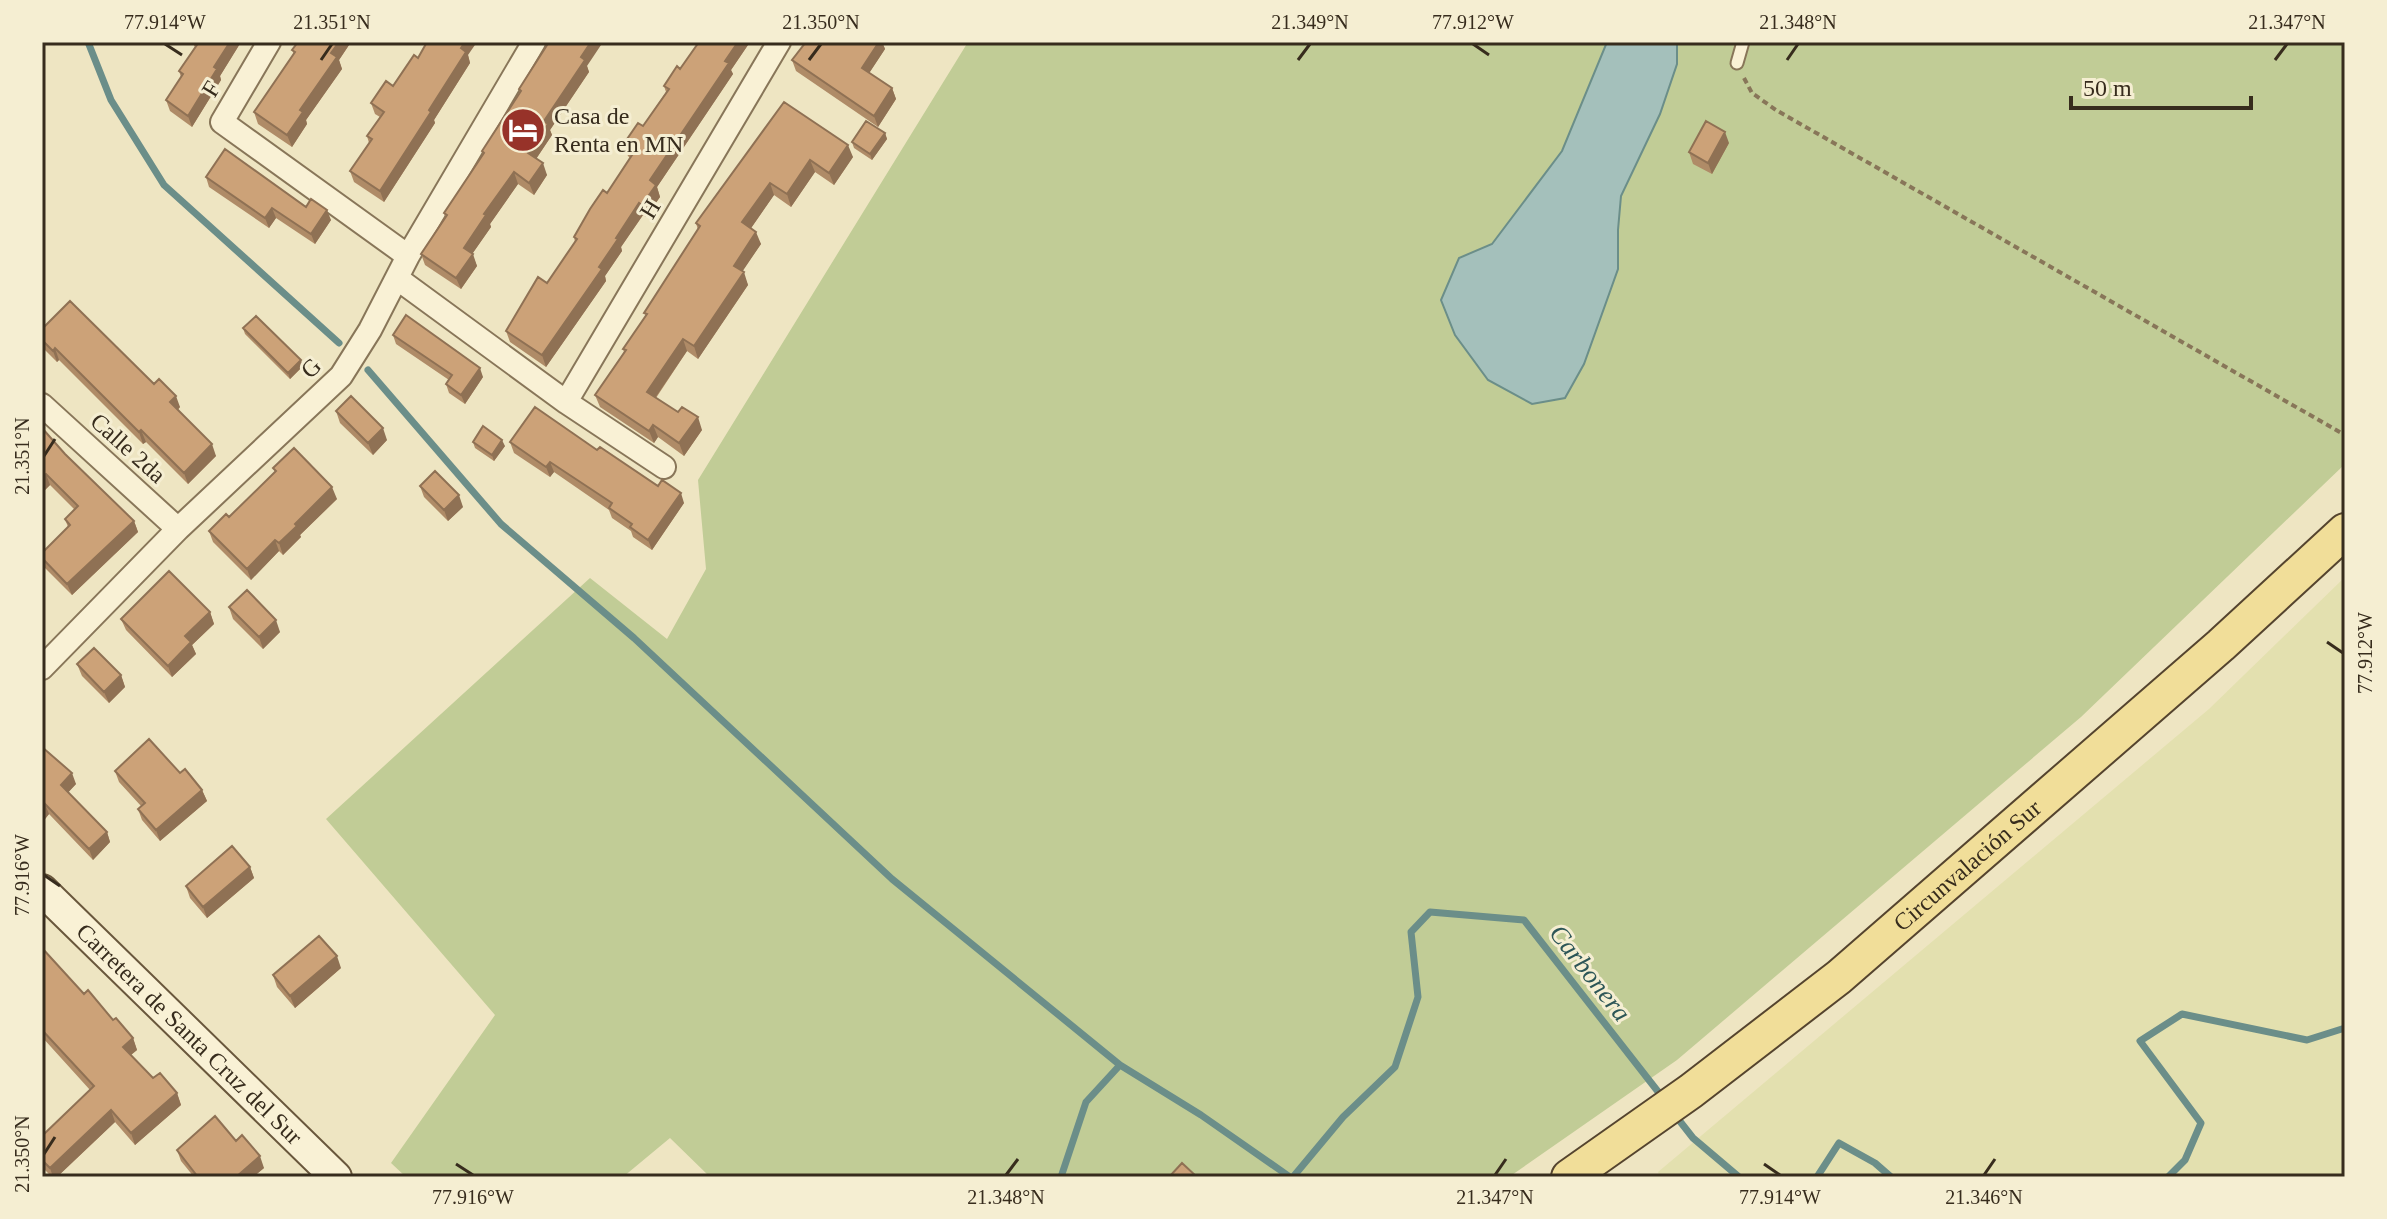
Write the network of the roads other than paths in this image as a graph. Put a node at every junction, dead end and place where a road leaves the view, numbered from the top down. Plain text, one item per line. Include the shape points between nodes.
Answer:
1 (269, 42) edge
2 (534, 42) edge
3 (779, 42) edge
4 (1743, 42) edge
5 (1737, 63) road end
6 (408, 256) junction
7 (398, 279) junction
8 (566, 402) junction
9 (42, 405) edge
10 (664, 467) dead end
11 (178, 529) junction
12 (2345, 531) edge
13 (42, 668) edge
14 (42, 890) edge
15 (319, 1171) edge
16 (1569, 1177) edge

1 - 6 street, F via 222,122
2 - 6 street, G
3 - 8 street, H
4 - 5 lane
6 - 7 street, G
7 - 8 street
7 - 11 street, G via 341,376
8 - 10 street
9 - 11 street, Calle 2da
11 - 13 street, G
12 - 16 main road, Circunvalación Sur via 1851,967
14 - 15 main road, Carretera de Santa Cruz del Sur

